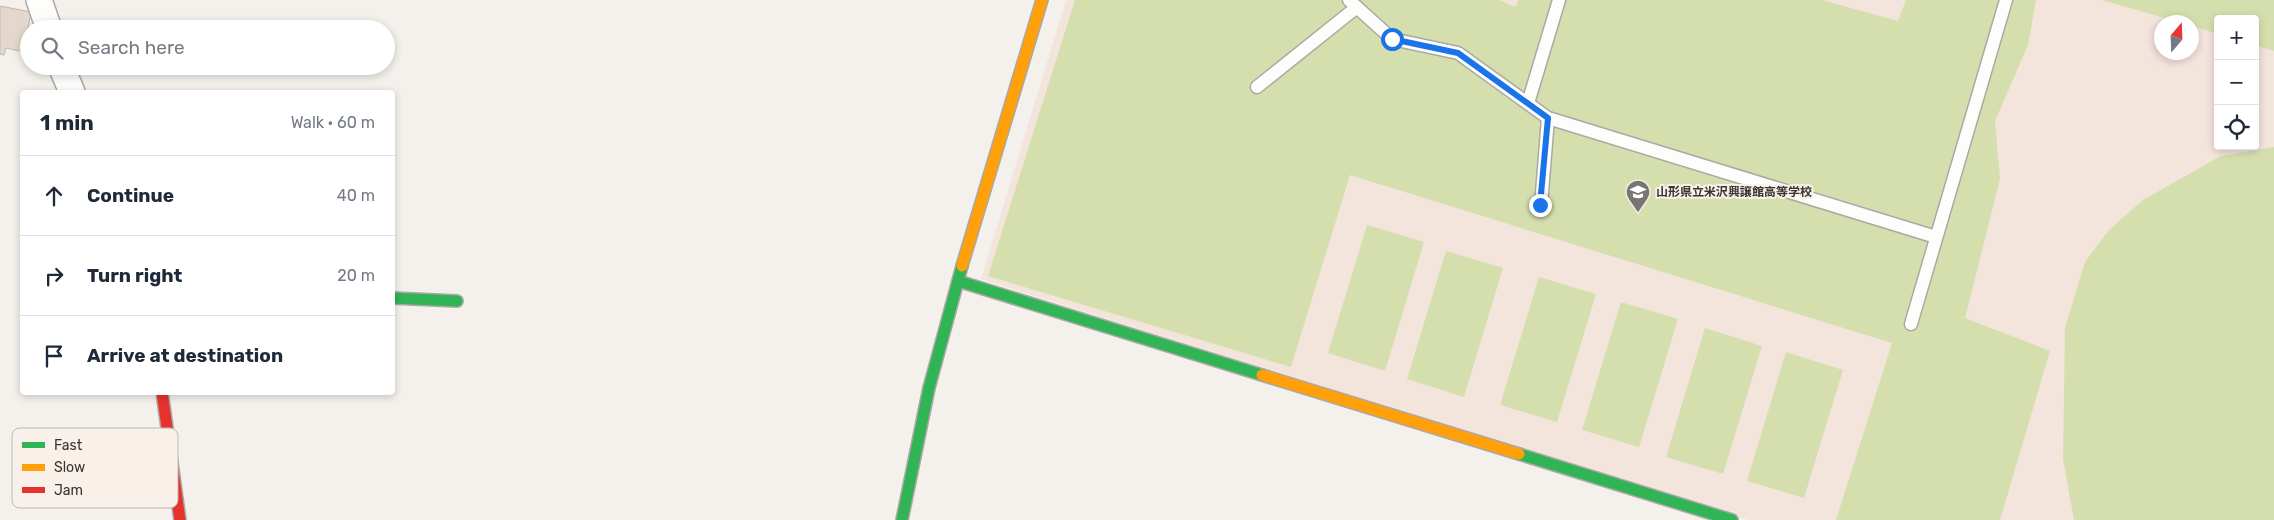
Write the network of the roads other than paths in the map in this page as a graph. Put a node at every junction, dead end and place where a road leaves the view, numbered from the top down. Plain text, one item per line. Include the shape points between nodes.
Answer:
1 (39, 0) edge
2 (1042, 0) edge
3 (1559, 0) edge
4 (2006, 0) edge
5 (1353, 4) edge
6 (45, 20) edge
7 (64, 75) edge
8 (1257, 87) dead end
9 (71, 90) edge
10 (1528, 103) junction
11 (1548, 118) junction
12 (1540, 205) dead end
13 (1936, 237) junction
14 (958, 281) junction
15 (395, 298) edge
16 (457, 301) dead end
17 (1911, 324) dead end
18 (162, 395) edge
19 (167, 428) edge
20 (178, 506) edge
21 (180, 520) edge
22 (902, 520) edge
23 (1732, 520) edge

1 - 6 street
2 - 14 street
3 - 10 lane
4 - 13 lane
5 - 8 lane
5 - 10 lane via 1392,39 1458,53
7 - 9 street
10 - 11 lane
11 - 12 lane
11 - 13 lane
13 - 17 lane
14 - 22 street via 927,394
14 - 23 street
15 - 16 street
18 - 19 street
20 - 21 street

